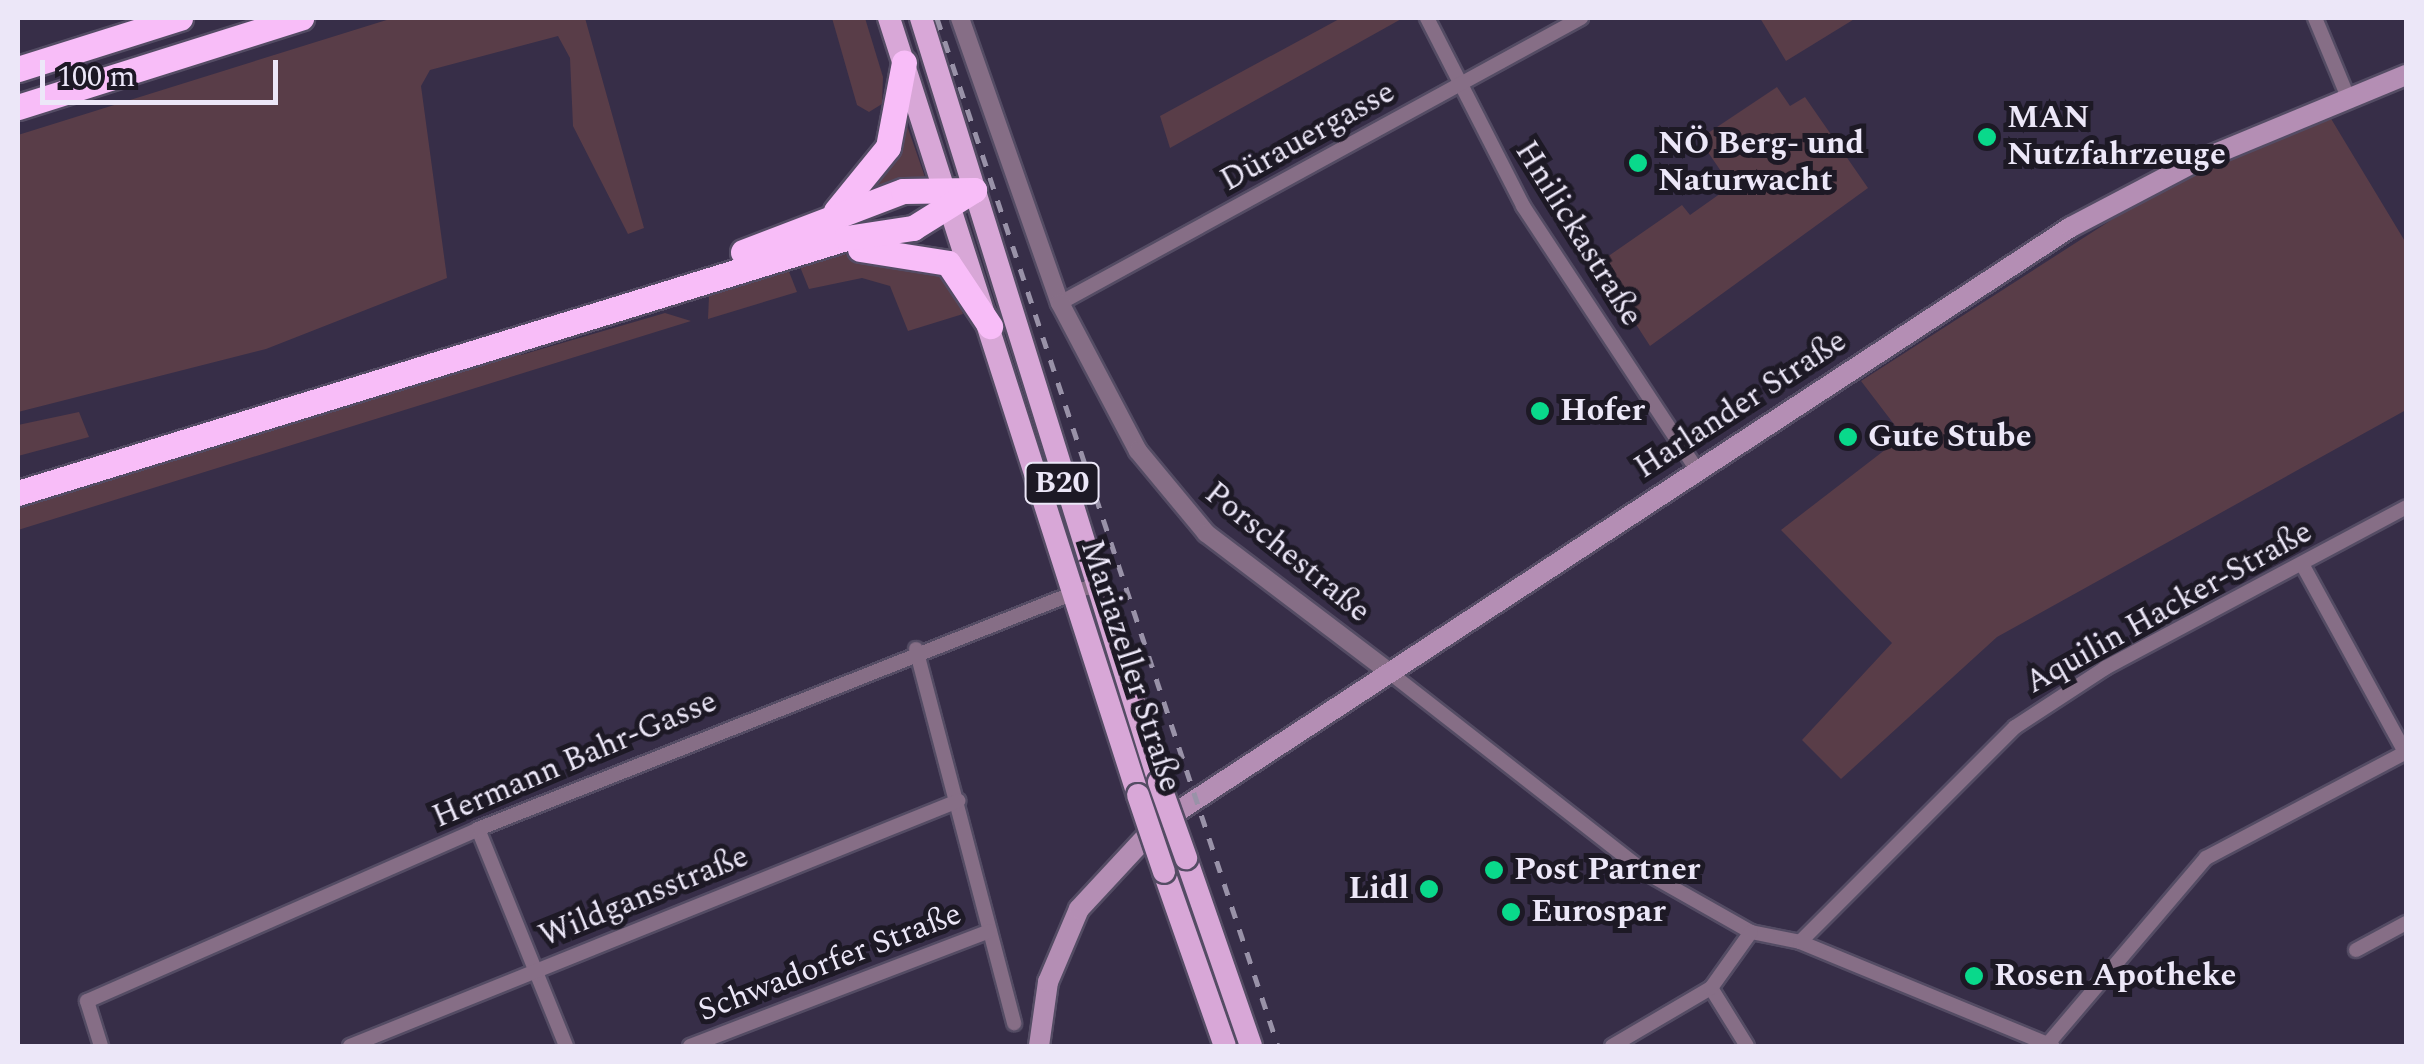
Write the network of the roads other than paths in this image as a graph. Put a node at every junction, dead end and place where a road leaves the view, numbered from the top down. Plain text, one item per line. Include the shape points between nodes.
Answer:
1 (180, 18) edge
2 (301, 18) edge
3 (889, 18) edge
4 (920, 18) edge
5 (960, 18) edge
6 (1427, 18) edge
7 (1581, 18) edge
8 (2314, 18) edge
9 (904, 62) junction
10 (18, 69) edge
11 (2406, 75) edge
12 (1458, 87) junction
13 (67, 91) junction
14 (2347, 95) junction
15 (18, 106) edge
16 (18, 114) edge
17 (958, 195) junction
18 (819, 238) junction
19 (1060, 303) junction
20 (990, 326) junction
21 (1698, 471) junction
22 (18, 476) edge
23 (18, 492) edge
24 (2406, 507) edge
25 (2302, 564) junction
26 (1083, 589) junction
27 (916, 649) junction
28 (1389, 672) junction
29 (2406, 753) edge
30 (958, 800) junction
31 (478, 829) junction
32 (2406, 923) edge
33 (990, 931) junction
34 (1751, 932) junction
35 (1800, 942) junction
36 (2356, 950) dead end
37 (535, 970) junction
38 (1711, 988) junction
39 (1014, 1023) dead end
40 (100, 1046) edge
41 (350, 1046) edge
42 (566, 1046) edge
43 (690, 1046) edge
44 (1039, 1046) edge
45 (1225, 1046) edge
46 (1251, 1046) edge
47 (1612, 1046) edge
48 (1748, 1046) edge
49 (2048, 1046) edge

1 - 10 highway
2 - 13 highway
3 - 9 main road, Mariazeller Straße / B20
4 - 17 main road, Mariazeller Straße / B20
5 - 19 street, Porschestraße
6 - 12 street, Hnilickastraße
7 - 12 street, Dürauergasse
8 - 14 street
9 - 17 main road, Mariazeller Straße / B20
9 - 18 highway via 888,148
11 - 14 main road, Harlander Straße
12 - 19 street, Dürauergasse
12 - 21 street, Hnilickastraße via 1523,206
13 - 15 highway
13 - 16 highway
14 - 21 main road, Harlander Straße via 2071,227
17 - 18 highway via 913,228
17 - 18 highway via 903,191
17 - 20 main road, Mariazeller Straße / B20
17 - 26 main road, Mariazeller Straße / B20
18 - 20 highway via 932,254 964,278
18 - 22 highway
18 - 23 highway
19 - 28 street, Porschestraße via 1170,496 1206,533
20 - 26 main road, Mariazeller Straße / B20
21 - 28 main road, Harlander Straße
24 - 25 street, Aquilin Hacker-Straße
25 - 29 street
25 - 35 street, Aquilin Hacker-Straße via 2015,727
26 - 27 street, Hermann Bahr-Gasse
26 - 45 main road, Mariazeller Straße / B20, bridge via 1138,795
26 - 46 main road, Mariazeller Straße / B20, bridge
27 - 30 street
27 - 31 street, Hermann Bahr-Gasse
28 - 34 street, Porschestraße via 1644,872
28 - 44 main road, Harlander Straße via 1138,840 1067,933
29 - 49 street via 2206,858
30 - 33 street
30 - 37 street, Wildgansstraße
31 - 37 street
31 - 40 street, Hermann Bahr-Gasse via 85,1003
32 - 36 street
33 - 39 street
33 - 43 street, Schwadorfer Straße
34 - 35 street, Porschestraße
34 - 38 street
35 - 49 street, Porschestraße
37 - 41 street, Wildgansstraße
37 - 42 street
38 - 47 street
38 - 48 street

